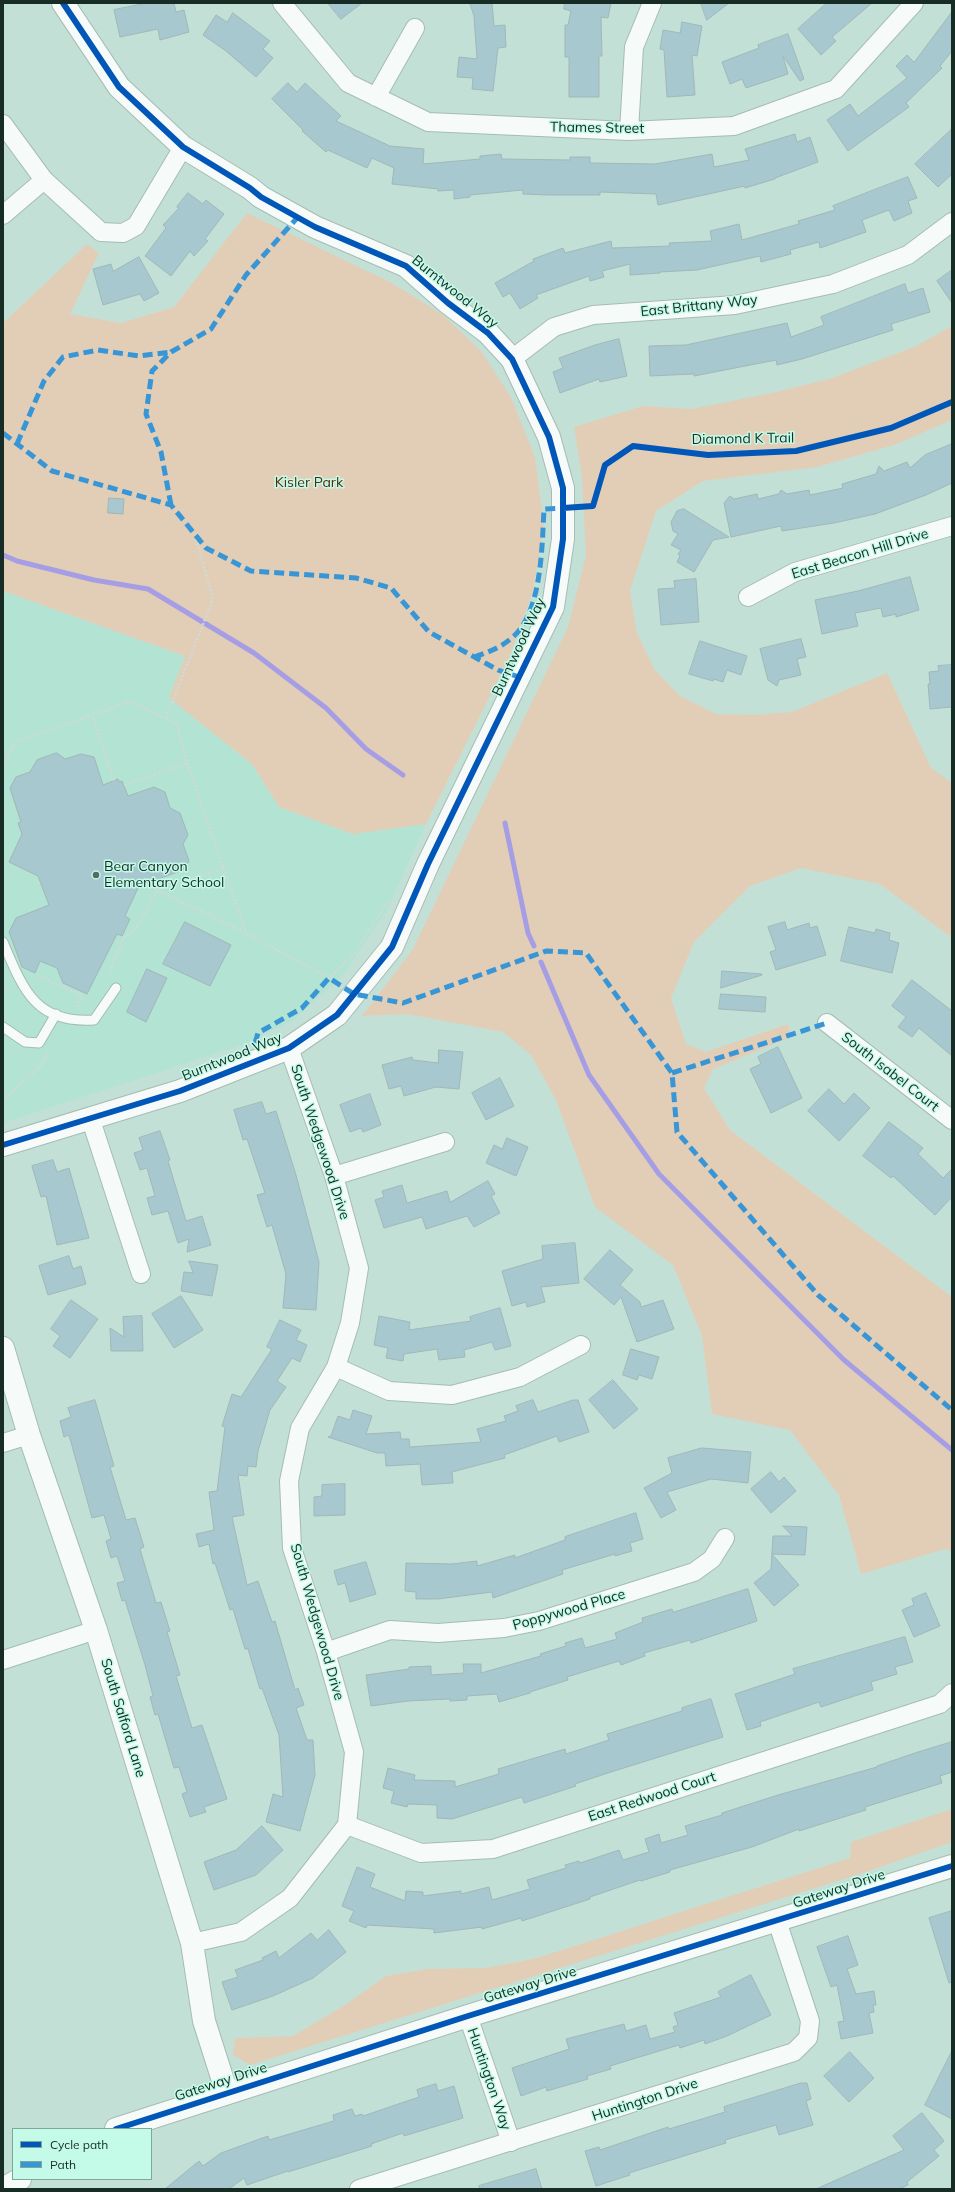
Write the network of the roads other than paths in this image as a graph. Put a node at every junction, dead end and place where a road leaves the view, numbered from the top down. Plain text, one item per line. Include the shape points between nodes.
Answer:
1 (64, 3) edge
2 (282, 3) edge
3 (652, 3) edge
4 (914, 3) edge
5 (415, 28) dead end
6 (376, 97) junction
7 (3, 124) edge
8 (629, 131) junction
9 (183, 146) junction
10 (44, 180) junction
11 (3, 215) edge
12 (952, 222) edge
13 (512, 359) junction
14 (952, 526) edge
15 (748, 597) dead end
16 (3, 942) edge
17 (116, 988) dead end
18 (56, 1014) junction
19 (827, 1023) dead end
20 (3, 1027) edge
21 (289, 1048) junction
22 (90, 1116) junction
23 (952, 1120) edge
24 (445, 1142) dead end
25 (3, 1145) edge
26 (334, 1176) junction
27 (141, 1274) dead end
28 (581, 1345) dead end
29 (3, 1348) edge
30 (336, 1367) junction
31 (29, 1435) junction
32 (3, 1443) edge
33 (725, 1538) dead end
34 (96, 1630) junction
35 (326, 1652) junction
36 (3, 1660) edge
37 (952, 1693) edge
38 (347, 1825) junction
39 (952, 1866) edge
40 (777, 1922) junction
41 (192, 1943) junction
42 (468, 2016) junction
43 (227, 2093) junction
44 (119, 2128) edge
45 (511, 2142) junction
46 (18, 2180) edge
47 (3, 2189) edge
48 (359, 2189) edge

1 - 9 street, Burntwood Way via 119,87
2 - 6 street, Thames Street via 348,83
3 - 8 street via 634,47
4 - 8 street, Thames Street via 836,89 734,126
5 - 6 street
6 - 8 street, Thames Street via 428,122
7 - 10 street
9 - 10 street via 136,226 123,233 102,232
9 - 13 street, Burntwood Way via 250,188 260,198 315,227 406,266 448,303 488,333
10 - 11 street
12 - 13 street, East Brittany Way via 908,255 833,284 735,305 593,315 554,328
13 - 21 street, Burntwood Way via 549,437 563,488 563,539 553,607 428,864 392,947 337,1015
14 - 15 street, East Beacon Hill Drive via 795,572
16 - 18 lane via 18,978 29,996 46,1011
17 - 18 lane via 94,1020 76,1021
18 - 20 lane via 38,1043 25,1042
19 - 23 street, South Isabel Court
21 - 22 street, Burntwood Way via 180,1091
21 - 26 street, South Wedgewood Drive
22 - 25 street, Burntwood Way
22 - 27 street
24 - 26 street
26 - 30 street, South Wedgewood Drive via 359,1268 350,1323
28 - 30 street via 520,1377 452,1395 389,1391
29 - 31 street, South Salford Lane
30 - 35 street, South Wedgewood Drive via 300,1428 289,1481 292,1548
31 - 32 street
31 - 34 street, South Salford Lane
33 - 35 street, Poppywood Place via 712,1559 694,1572 539,1621 504,1628 438,1633 390,1630
34 - 36 street
34 - 41 street, South Salford Lane
35 - 38 street, South Wedgewood Drive via 354,1752
37 - 38 street, East Redwood Court via 940,1704 493,1849 421,1853
38 - 41 street via 290,1898 241,1932
39 - 40 street, Gateway Drive
40 - 42 street, Gateway Drive
40 - 45 street, Huntington Drive via 810,2021 808,2038 794,2052
41 - 43 street, South Salford Lane via 204,2021
42 - 43 street, Gateway Drive
42 - 45 street, Huntington Way
43 - 44 street, Gateway Drive
45 - 48 street, Huntington Drive
46 - 47 street

